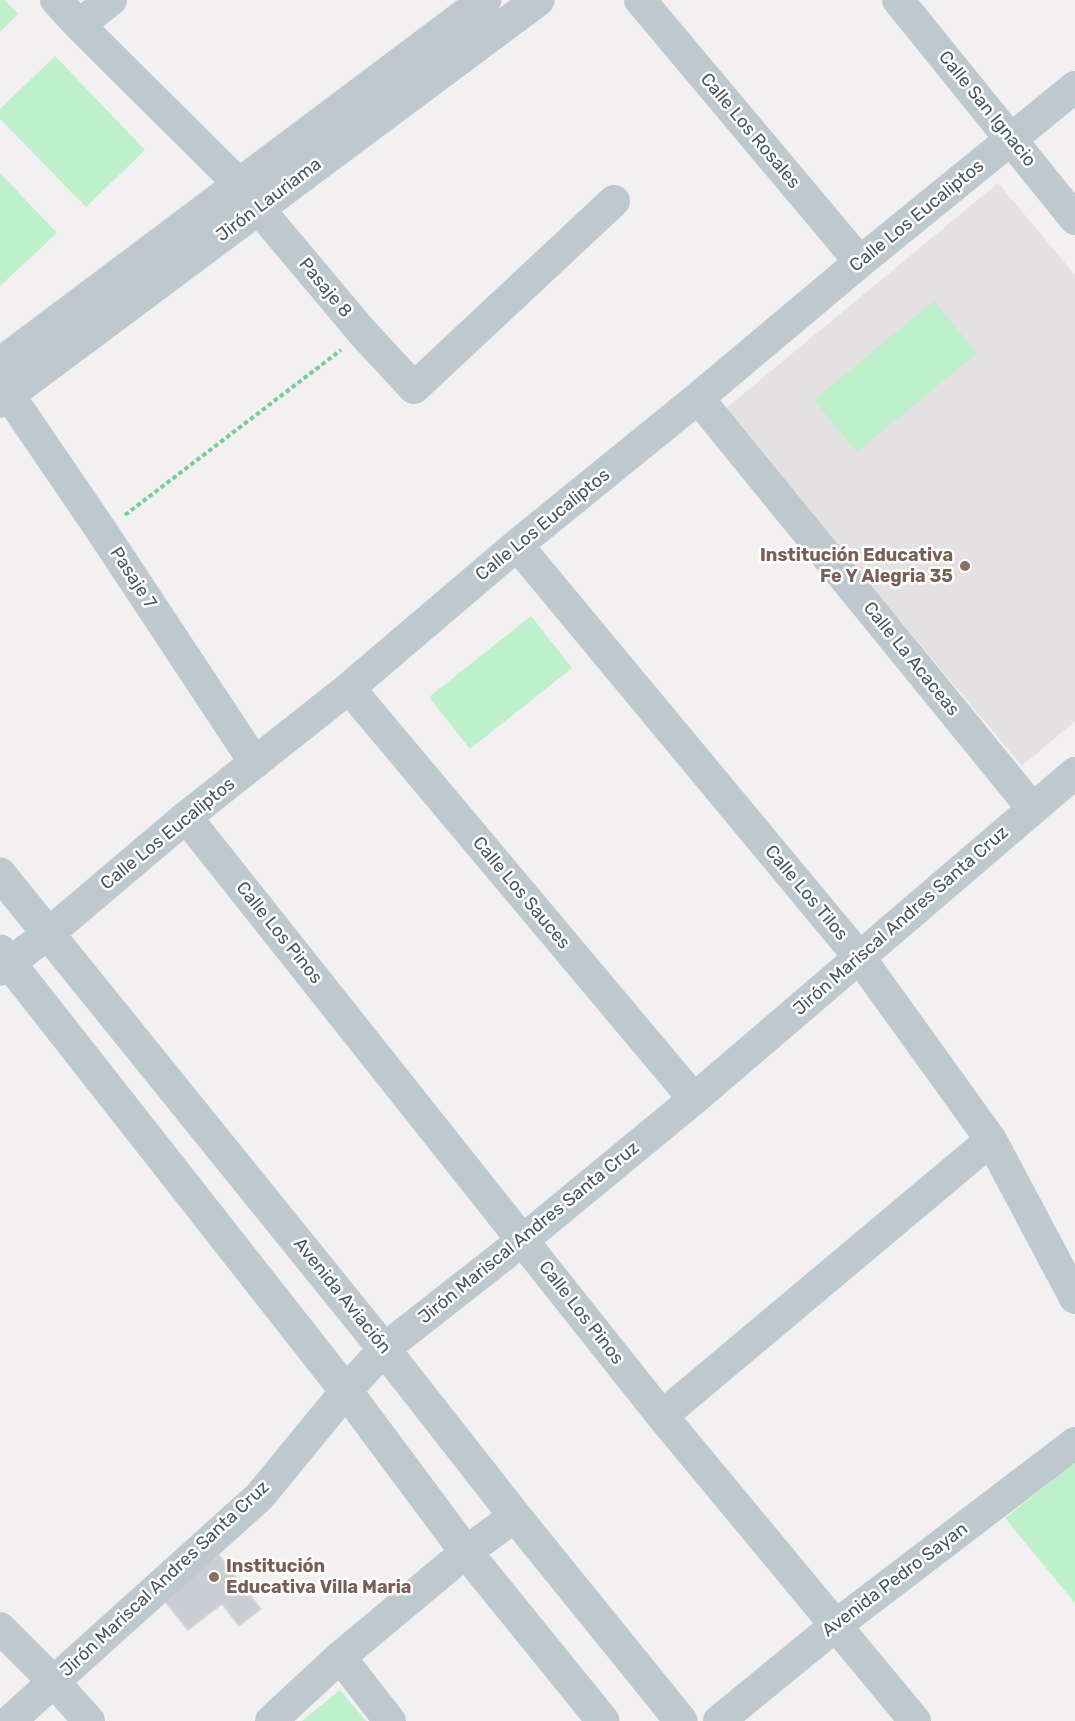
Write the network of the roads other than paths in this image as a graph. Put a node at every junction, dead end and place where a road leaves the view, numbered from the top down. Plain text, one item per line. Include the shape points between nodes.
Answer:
1 (56, 0) edge
2 (111, 0) edge
3 (538, 0) edge
4 (640, 0) edge
5 (898, 0) edge
6 (469, 5) edge
7 (79, 25) junction
8 (1075, 87) edge
9 (1011, 140) junction
10 (249, 196) junction
11 (614, 201) dead end
12 (1075, 219) edge
13 (860, 262) junction
14 (3, 387) edge
15 (698, 398) junction
16 (517, 545) junction
17 (349, 688) junction
18 (255, 763) junction
19 (1075, 773) edge
20 (1032, 808) junction
21 (186, 817) junction
22 (0, 874) edge
23 (48, 934) junction
24 (860, 958) junction
25 (3, 961) edge
26 (694, 1099) junction
27 (991, 1140) junction
28 (523, 1240) junction
29 (1075, 1298) edge
30 (384, 1349) junction
31 (346, 1391) junction
32 (662, 1416) junction
33 (1075, 1443) edge
34 (515, 1516) junction
35 (466, 1552) junction
36 (835, 1626) junction
37 (0, 1628) edge
38 (340, 1658) junction
39 (54, 1682) junction
40 (10, 1721) edge
41 (89, 1721) edge
42 (271, 1721) edge
43 (390, 1721) edge
44 (603, 1721) edge
45 (681, 1721) edge
46 (719, 1721) edge
47 (915, 1721) edge

1 - 7 street, Pasaje 8
2 - 7 street
3 - 10 street, Jirón Lauriama
4 - 13 street, Calle Los Rosales
5 - 9 street, Calle San Ignacio
6 - 10 street, Jirón Lauriama
7 - 10 street, Pasaje 8
8 - 9 street, Calle Los Eucaliptos
9 - 12 street, Calle San Ignacio
9 - 13 street, Calle Los Eucaliptos
10 - 11 street, Pasaje 8 via 414,388
10 - 14 street, Jirón Lauriama
13 - 15 street, Calle Los Eucaliptos
14 - 18 street, Pasaje 7
15 - 16 street, Calle Los Eucaliptos
15 - 20 street, Calle La Acaceas
16 - 17 street, Calle Los Eucaliptos
16 - 24 street, Calle Los Tilos
17 - 18 street, Calle Los Eucaliptos
17 - 26 street, Calle Los Sauces
18 - 21 street, Calle Los Eucaliptos
19 - 20 street, Jirón Mariscal Andres Santa Cruz
20 - 24 street, Jirón Mariscal Andres Santa Cruz
21 - 23 street, Calle Los Eucaliptos
21 - 28 street, Calle Los Pinos
22 - 23 street, Avenida Aviación
23 - 25 street, Calle Los Eucaliptos
23 - 30 street, Avenida Aviación
24 - 26 street, Jirón Mariscal Andres Santa Cruz
24 - 27 street, Calle Los Tilos
25 - 31 street
26 - 28 street, Jirón Mariscal Andres Santa Cruz
27 - 29 street, Calle Los Tilos
27 - 32 street
28 - 30 street, Jirón Mariscal Andres Santa Cruz
28 - 32 street, Calle Los Pinos
30 - 31 street, Jirón Mariscal Andres Santa Cruz
30 - 34 street, Avenida Aviación
31 - 35 street
31 - 39 street, Jirón Mariscal Andres Santa Cruz via 260,1496
32 - 36 street, Calle Los Pinos
33 - 36 street, Avenida Pedro Sayan
34 - 35 street
34 - 45 street, Avenida Aviación
35 - 38 street
35 - 44 street
36 - 46 street, Avenida Pedro Sayan
36 - 47 street, Calle Los Pinos
37 - 39 street
38 - 42 street
38 - 43 street
39 - 40 street, Jirón Mariscal Andres Santa Cruz
39 - 41 street

